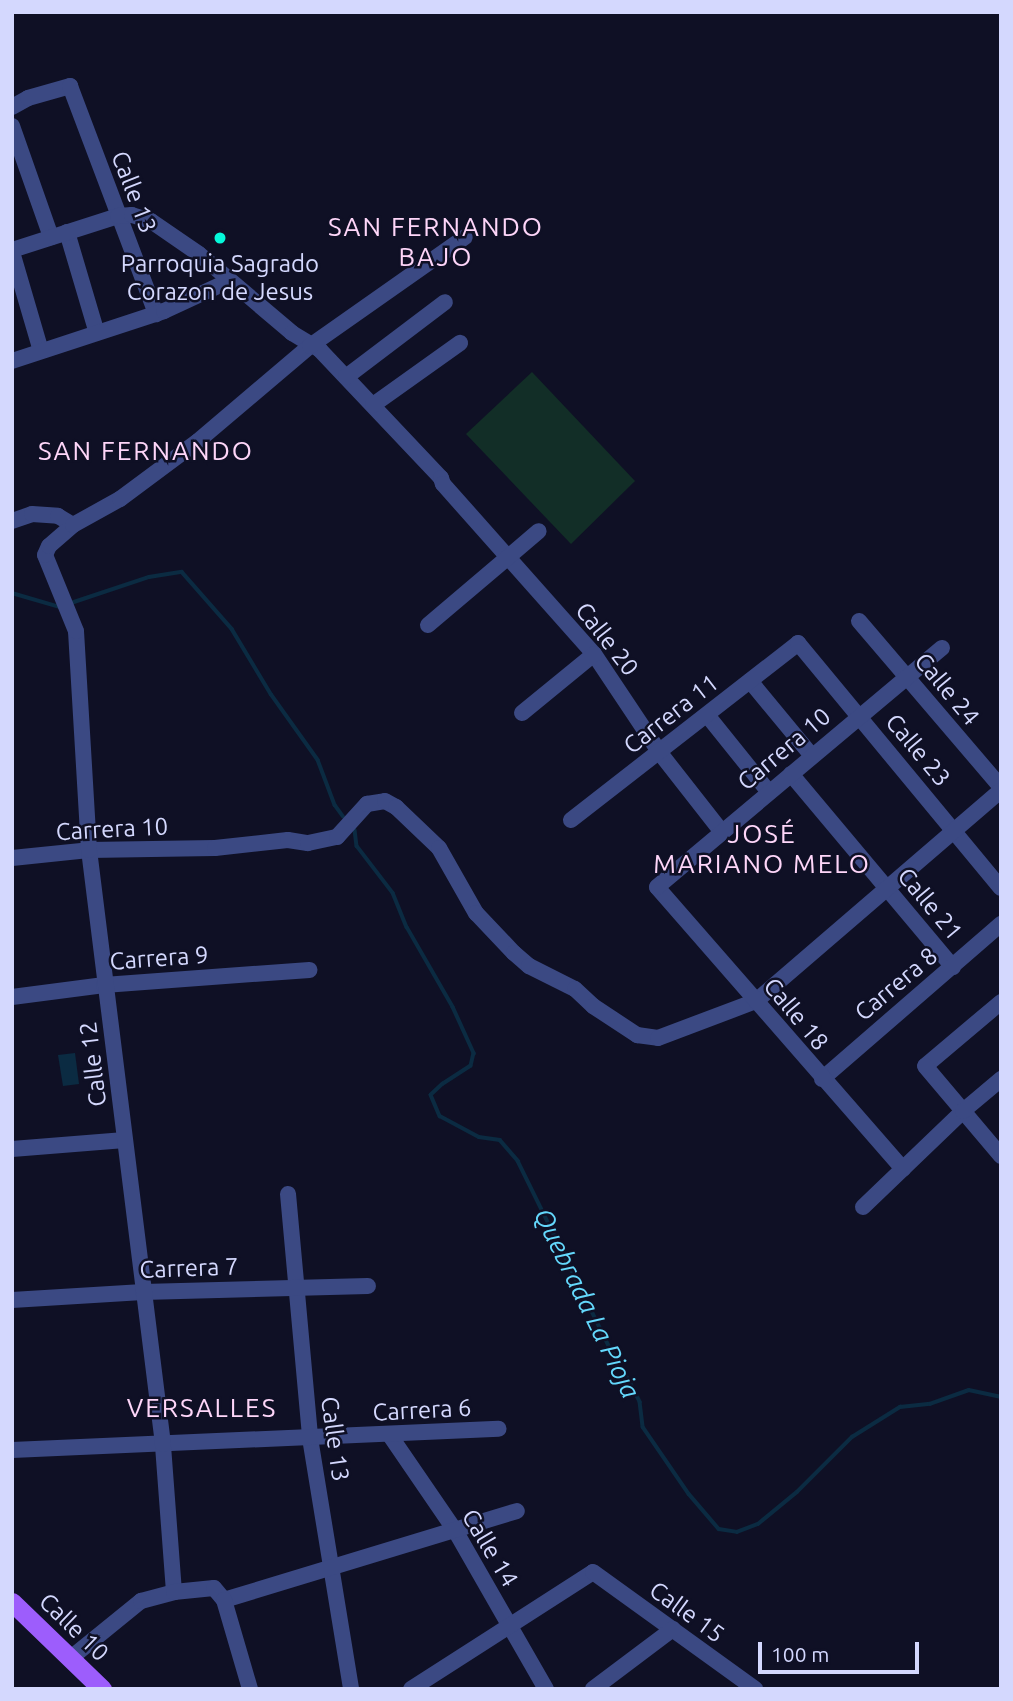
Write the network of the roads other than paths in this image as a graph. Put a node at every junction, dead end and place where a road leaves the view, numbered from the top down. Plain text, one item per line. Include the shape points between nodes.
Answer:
1 (12, 107) edge
2 (12, 126) edge
3 (118, 216) junction
4 (67, 232) junction
5 (51, 237) junction
6 (466, 237) dead end
7 (12, 251) edge
8 (229, 281) junction
9 (445, 302) dead end
10 (156, 314) junction
11 (97, 333) junction
12 (460, 343) dead end
13 (310, 346) junction
14 (41, 351) junction
15 (12, 360) edge
16 (346, 377) junction
17 (373, 405) junction
18 (443, 484) junction
19 (12, 521) edge
20 (73, 525) junction
21 (539, 531) dead end
22 (510, 556) junction
23 (859, 621) dead end
24 (428, 625) dead end
25 (798, 643) joint
26 (942, 648) dead end
27 (594, 653) junction
28 (908, 678) junction
29 (750, 681) junction
30 (522, 713) dead end
31 (707, 715) junction
32 (859, 716) junction
33 (660, 753) junction
34 (812, 756) junction
35 (791, 774) junction
36 (1001, 789) edge
37 (769, 792) junction
38 (571, 820) dead end
39 (954, 829) junction
40 (722, 832) junction
41 (89, 850) junction
42 (12, 858) edge
43 (657, 887) joint
44 (887, 887) junction
45 (1001, 888) edge
46 (1001, 924) edge
47 (953, 967) junction
48 (309, 970) dead end
49 (104, 985) junction
50 (12, 997) edge
51 (756, 1001) junction
52 (1001, 1002) edge
53 (822, 1079) junction
54 (1001, 1079) edge
55 (963, 1111) junction
56 (125, 1140) junction
57 (12, 1149) edge
58 (1001, 1156) edge
59 (902, 1169) junction
60 (288, 1194) dead end
61 (863, 1207) dead end
62 (294, 1286) junction
63 (368, 1286) dead end
64 (143, 1292) junction
65 (12, 1300) edge
66 (499, 1429) dead end
67 (389, 1434) junction
68 (310, 1438) junction
69 (163, 1444) junction
70 (12, 1450) edge
71 (517, 1511) dead end
72 (456, 1532) junction
73 (330, 1569) junction
74 (174, 1592) junction
75 (224, 1600) junction
76 (12, 1602) edge
77 (510, 1627) junction
78 (673, 1629) junction
79 (72, 1657) junction
80 (102, 1689) edge
81 (250, 1689) edge
82 (351, 1689) edge
83 (411, 1689) edge
84 (547, 1689) edge
85 (593, 1689) edge
86 (755, 1689) edge

1 - 3 street, Calle 13 via 70,86
2 - 5 street
3 - 4 street
3 - 8 street via 151,221
3 - 10 street, Calle 13
4 - 5 street
4 - 11 street
5 - 7 street
6 - 13 street
7 - 14 street
8 - 10 street
8 - 13 street
9 - 16 street
10 - 11 street
11 - 14 street
12 - 17 street
13 - 16 street
13 - 18 street via 316,359 435,485
13 - 20 street via 142,483
14 - 15 street
16 - 17 street
17 - 18 street
18 - 22 street, Calle 20
19 - 20 street via 32,514 58,516
20 - 41 street, Calle 12 via 55,539 45,555 71,613
21 - 22 street
22 - 24 street
22 - 27 street, Calle 20
23 - 28 street, Calle 24
25 - 29 street, Carrera 11
25 - 32 street, Calle 23
26 - 28 street, Carrera 10
27 - 30 street
27 - 33 street, Calle 20
28 - 32 street, Carrera 10
28 - 36 street, Calle 24
29 - 31 street, Carrera 11
29 - 34 street
31 - 33 street, Carrera 11
31 - 37 street
32 - 34 street, Carrera 10
32 - 39 street, Calle 23
33 - 38 street, Carrera 11
33 - 40 street, Calle 20
34 - 35 street, Carrera 10
35 - 37 street, Carrera 10
35 - 44 street, Calle 21
36 - 39 street
37 - 40 street, Carrera 10
39 - 44 street
39 - 45 street, Calle 23
40 - 43 street, Carrera 10
41 - 42 street, Carrera 10
41 - 49 street, Calle 12
41 - 51 street, Carrera 10 via 309,842 337,837 367,804 385,800 439,848 476,913 500,940 529,966 575,989 637,1035 658,1038
43 - 51 street, Calle 18
44 - 47 street, Calle 21
44 - 51 street
46 - 47 street, Carrera 8
47 - 53 street, Carrera 8
48 - 49 street, Carrera 9
49 - 50 street, Carrera 9
49 - 56 street, Calle 12
51 - 53 street, Calle 18
52 - 55 street via 925,1066
53 - 59 street, Calle 18
54 - 55 street
55 - 58 street
55 - 59 street
56 - 57 street
56 - 64 street, Calle 12
59 - 61 street
60 - 62 street, Calle 13
62 - 63 street, Carrera 7
62 - 64 street, Carrera 7
62 - 68 street, Calle 13
64 - 65 street, Carrera 7
64 - 69 street, Calle 12
66 - 67 street, Carrera 6
67 - 68 street, Carrera 6
67 - 72 street, Calle 14
68 - 69 street, Carrera 6
68 - 73 street, Calle 13
69 - 70 street, Carrera 6
69 - 74 street, Calle 12
71 - 72 street
72 - 73 street
72 - 77 street, Calle 14
73 - 75 street
73 - 82 street, Calle 13
74 - 75 street via 214,1588
74 - 79 street via 141,1601
75 - 81 street
76 - 79 main road, Calle 10
77 - 78 street, Calle 15 via 593,1572
77 - 83 street
77 - 84 street, Calle 14
78 - 85 street
78 - 86 street, Calle 15
79 - 80 main road, Calle 10

